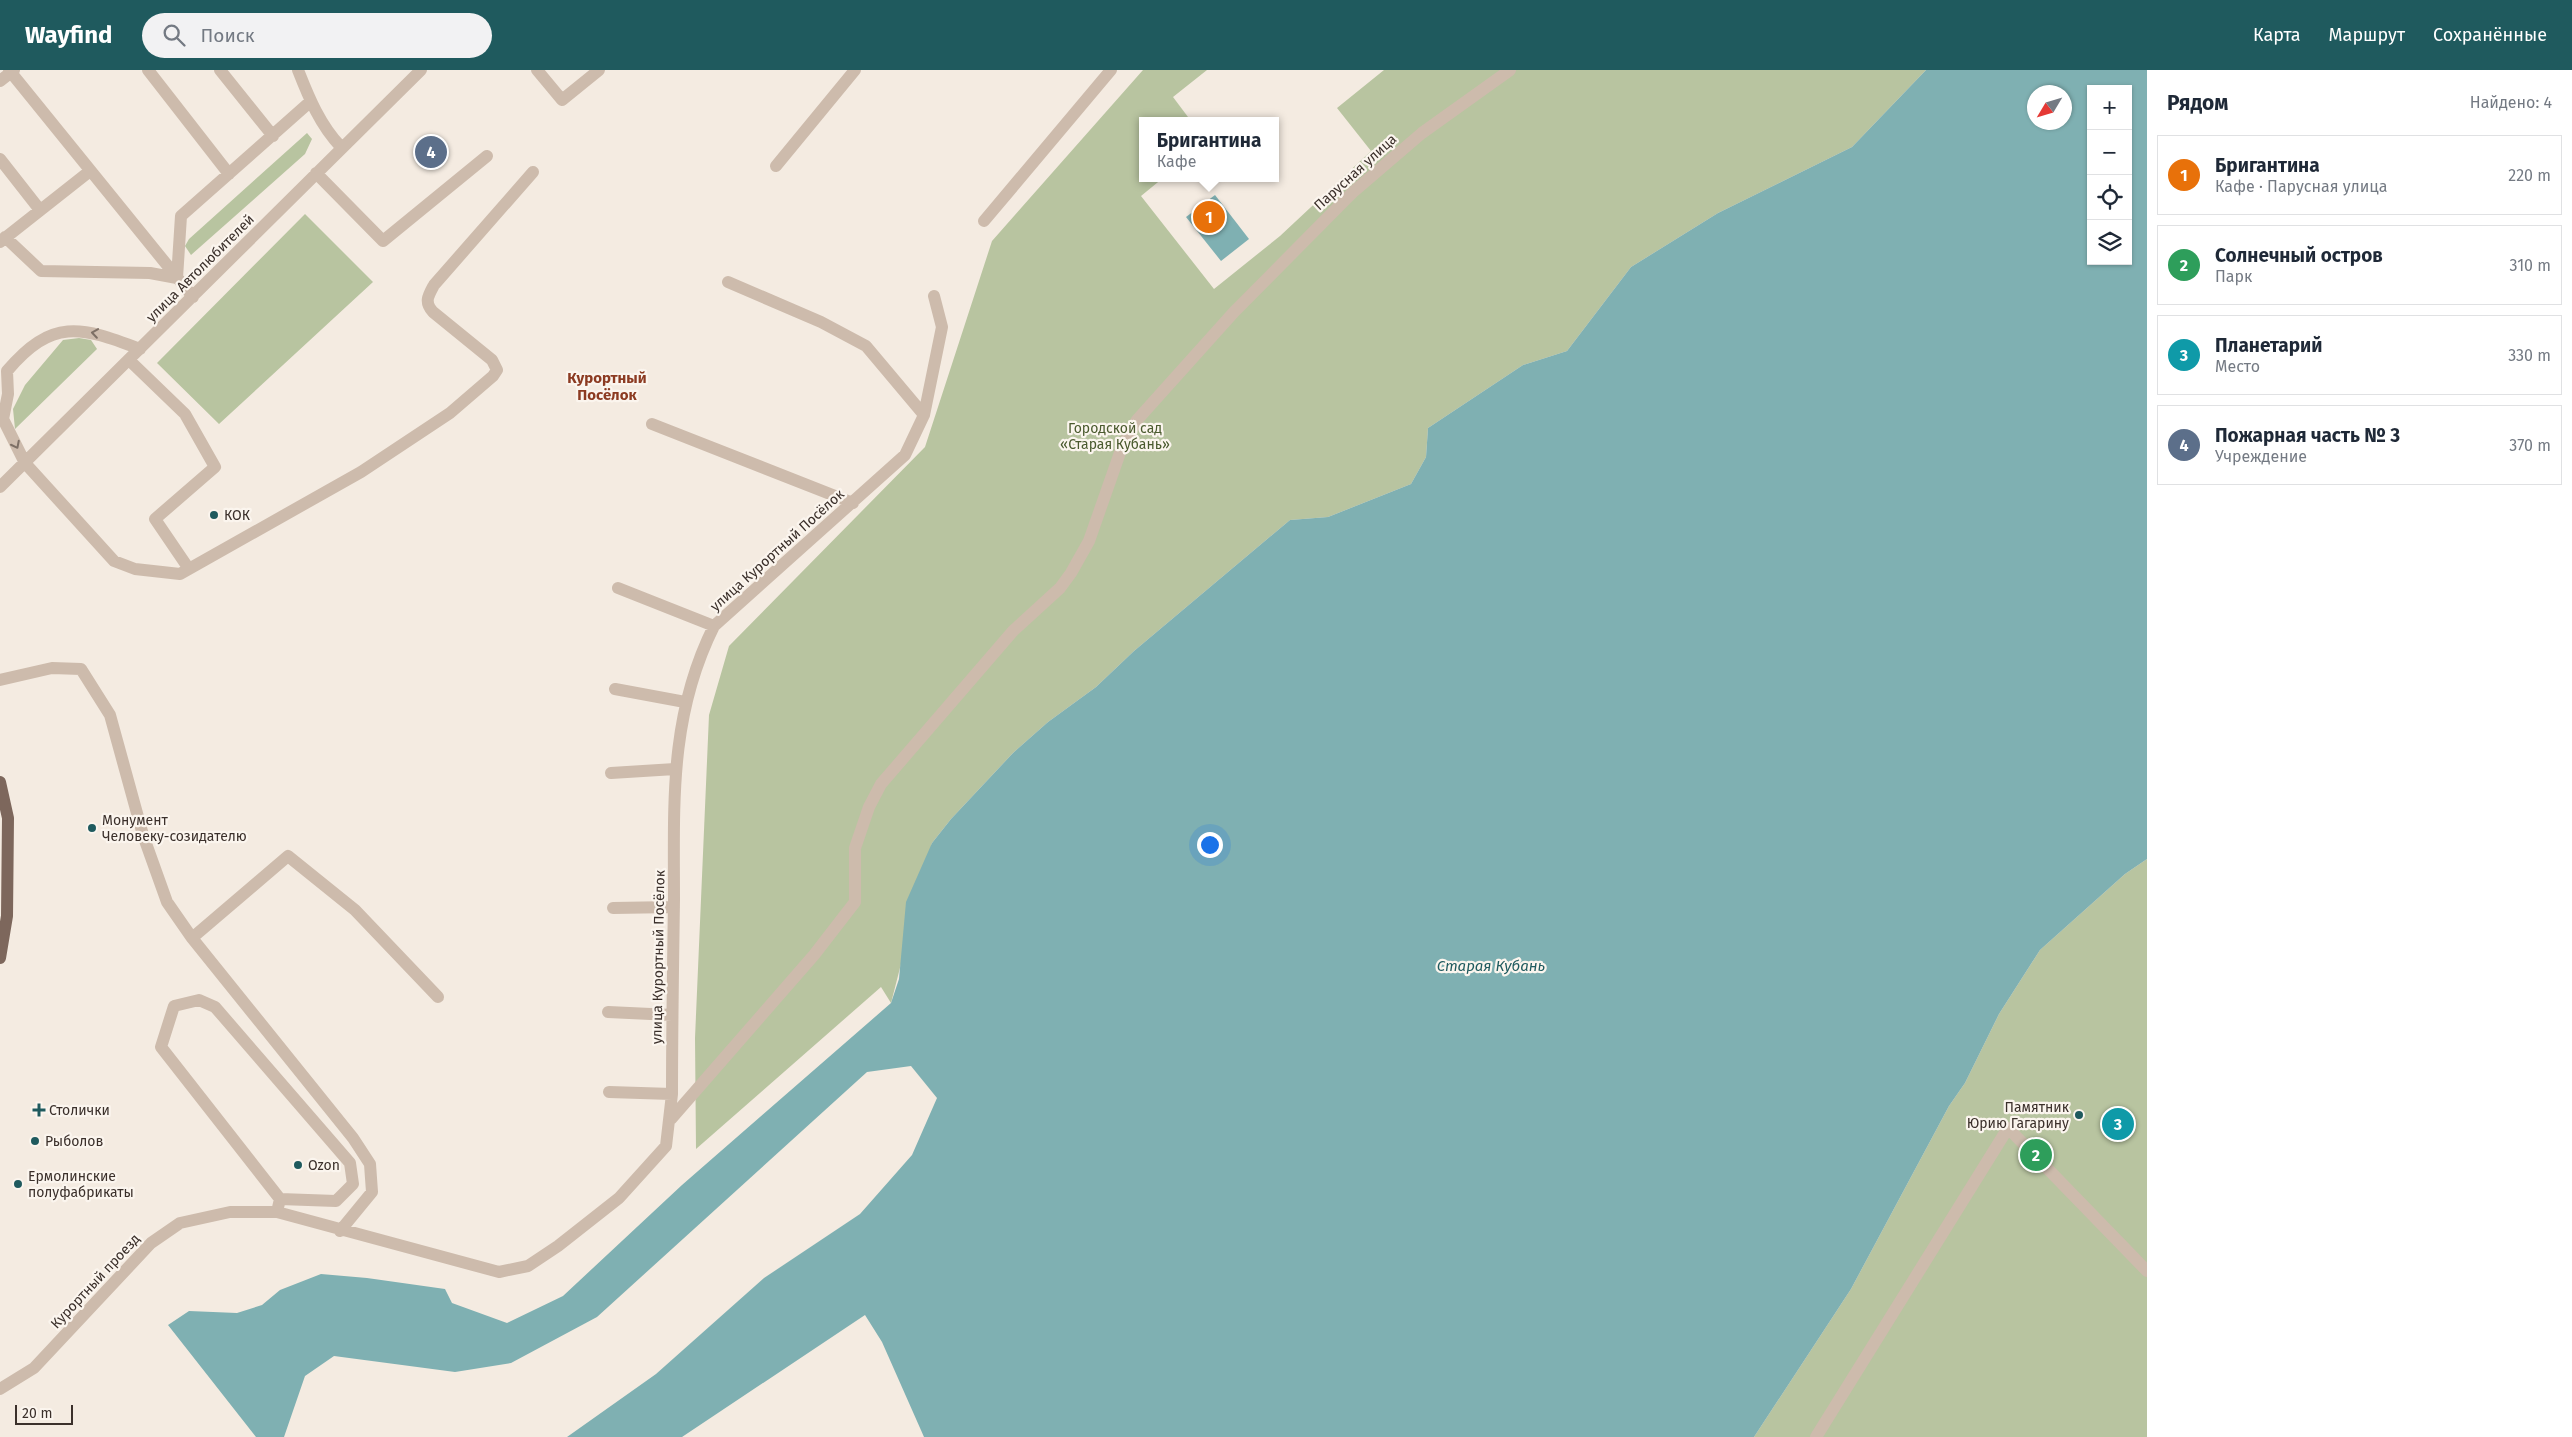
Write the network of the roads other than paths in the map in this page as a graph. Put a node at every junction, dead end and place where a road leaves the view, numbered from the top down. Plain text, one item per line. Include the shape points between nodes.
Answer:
1 (148, 70) edge
2 (220, 70) edge
3 (298, 70) edge
4 (421, 70) edge
5 (537, 70) edge
6 (599, 70) edge
7 (855, 70) edge
8 (1112, 70) edge
9 (1510, 70) edge
10 (11, 71) edge
11 (0, 81) edge
12 (310, 101) junction
13 (274, 136) junction
14 (341, 147) junction
15 (487, 156) dead end
16 (0, 159) edge
17 (776, 166) dead end
18 (90, 171) junction
19 (532, 172) dead end
20 (316, 173) junction
21 (229, 174) junction
22 (40, 210) junction
23 (984, 221) dead end
24 (3, 240) edge
25 (177, 278) junction
26 (728, 282) dead end
27 (934, 296) dead end
28 (193, 297) junction
29 (140, 348) junction
30 (129, 360) junction
31 (924, 415) junction
32 (652, 424) dead end
33 (25, 463) junction
34 (0, 487) edge
35 (853, 503) junction
36 (188, 570) junction
37 (618, 588) dead end
38 (714, 626) junction
39 (0, 680) edge
40 (615, 689) dead end
41 (685, 702) junction
42 (675, 769) junction
43 (611, 773) dead end
44 (0, 782) edge
45 (674, 907) junction
46 (613, 908) dead end
47 (192, 938) junction
48 (0, 958) edge
49 (438, 997) dead end
50 (608, 1012) dead end
51 (672, 1015) junction
52 (610, 1092) dead end
53 (672, 1094) junction
54 (671, 1119) junction
55 (666, 1146) joint
56 (280, 1199) junction
57 (277, 1212) junction
58 (340, 1230) junction
59 (2147, 1271) edge
60 (0, 1389) edge
61 (1816, 1437) edge

1 - 21 street
2 - 13 street
3 - 12 street
4 - 14 street, улица Автолюбителей
5 - 6 street via 562,100
7 - 17 street
8 - 23 street
9 - 54 street, Парусная улица via 1422,133 1352,194 1234,312 1138,420 1122,447 1089,541 1071,573 1060,588 1013,631 881,784 855,848 855,902 814,955
10 - 11 street
10 - 18 street
12 - 13 street
12 - 14 street
13 - 21 street
14 - 20 street, улица Автолюбителей
15 - 20 street via 383,241
16 - 22 street
18 - 22 street
18 - 25 street
19 - 36 street via 434,284 427,298 433,312 492,360 497,370 481,389 369,466
20 - 28 street, улица Автолюбителей
21 - 25 street via 181,216
22 - 24 street
24 - 25 street via 41,271 150,274
25 - 28 street
26 - 31 street via 821,322 866,346
27 - 31 street, улица Курортный Посёлок via 942,326
28 - 29 street, улица Автолюбителей
29 - 30 street, улица Автолюбителей
29 -> 33 street via 98,332 57,332 26,349 7,371 8,394 3,419
30 - 33 street, улица Автолюбителей
30 - 36 street via 185,414 216,467 155,518
31 - 35 street, улица Курортный Посёлок via 905,455
32 - 35 street
33 - 34 street, улица Автолюбителей
33 - 36 street via 114,561 135,569 180,574
35 - 38 street, улица Курортный Посёлок
37 - 38 street
38 - 41 street, улица Курортный Посёлок via 700,654
39 - 47 street via 52,668 81,669 110,715 143,835 168,902
40 - 41 street
41 - 42 street, улица Курортный Посёлок
42 - 43 street
42 - 45 street, улица Курортный Посёлок
44 - 48 main road via 8,818 7,916
45 - 46 street
45 - 51 street, улица Курортный Посёлок
47 - 49 street via 288,856 355,910
47 - 58 street via 353,1138 370,1164 372,1192
50 - 51 street
51 - 53 street, улица Курортный Посёлок
52 - 53 street
53 - 54 street, улица Курортный Посёлок
54 - 55 street, улица Курортный Посёлок
55 - 58 street, Курортный проезд via 620,1198 528,1266 499,1272
56 - 56 street via 161,1047 174,1006 199,1000 215,1007 350,1163 353,1184 336,1201
56 - 57 street
57 - 58 street, Курортный проезд
57 - 60 street, Курортный проезд via 230,1212 180,1224 151,1243 34,1368
59 - 61 street via 2008,1128

